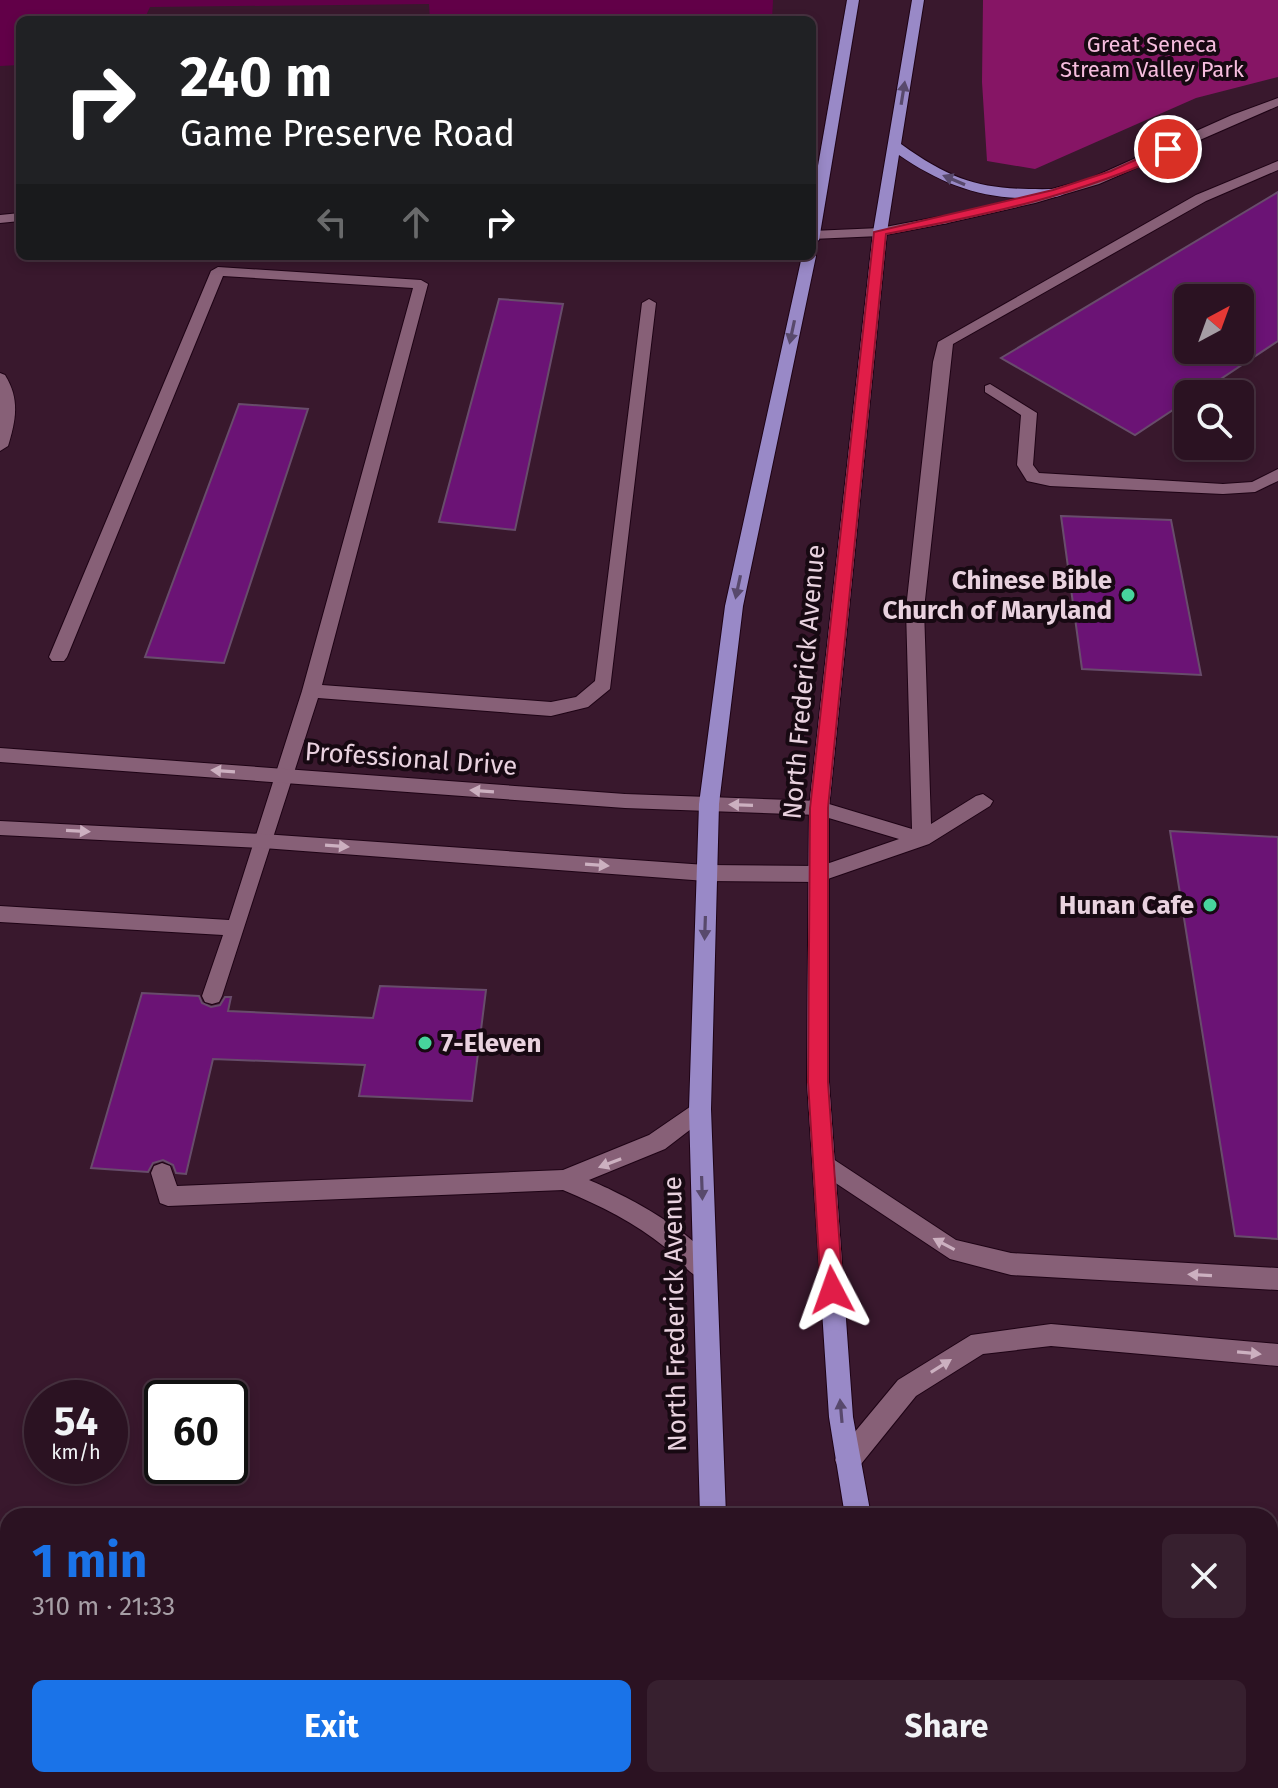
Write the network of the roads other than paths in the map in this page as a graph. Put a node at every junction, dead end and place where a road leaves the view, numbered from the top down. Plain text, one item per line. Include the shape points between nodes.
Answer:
1 (853, 0) edge
2 (918, 0) edge
3 (1278, 102) edge
4 (894, 145) junction
5 (1278, 165) edge
6 (1058, 193) junction
7 (816, 213) edge
8 (880, 232) junction
9 (816, 236) edge
10 (808, 260) edge
11 (649, 303) dead end
12 (0, 378) edge
13 (990, 389) dead end
14 (0, 446) edge
15 (1278, 474) edge
16 (58, 657) dead end
17 (311, 691) junction
18 (0, 755) edge
19 (282, 776) junction
20 (983, 801) dead end
21 (709, 804) junction
22 (819, 808) junction
23 (0, 828) edge
24 (922, 839) junction
25 (263, 841) junction
26 (706, 873) junction
27 (819, 874) junction
28 (0, 914) edge
29 (236, 928) junction
30 (212, 996) dead end
31 (700, 1109) junction
32 (824, 1163) junction
33 (162, 1173) dead end
34 (564, 1180) junction
35 (704, 1269) junction
36 (1278, 1279) edge
37 (1278, 1355) edge
38 (848, 1460) junction
39 (713, 1508) edge
40 (857, 1508) edge

1 - 7 main road
4 -> 2 main road, North Frederick Avenue
3 - 6 street
6 -> 4 main road via 991,193 956,182
4 - 8 main road, North Frederick Avenue
5 - 24 street via 1190,204 946,342 915,609
6 - 8 street
8 - 9 street
8 - 22 main road, North Frederick Avenue
10 -> 21 main road, North Frederick Avenue via 734,606
11 - 17 street via 604,684 582,702 551,709
12 - 14 street via 10,396
13 - 15 street via 1029,413 1025,465 1033,477 1223,489 1255,487
16 - 17 street via 218,271 421,284
17 - 19 street
19 -> 18 street, Professional Drive
21 -> 19 street, Professional Drive
19 - 25 street
20 - 24 street
22 -> 21 street, Professional Drive
21 - 26 main road, North Frederick Avenue
22 - 24 street, Professional Drive
22 - 27 main road, North Frederick Avenue
23 -> 25 street
24 - 27 street
25 -> 26 street
25 - 29 street
26 - 27 street
26 -> 31 main road, North Frederick Avenue
27 - 32 main road, North Frederick Avenue via 818,1082
28 - 29 street
29 - 30 street
31 -> 34 street via 657,1142
31 -> 35 main road, North Frederick Avenue
36 -> 32 street via 1011,1264 950,1249
38 -> 32 main road, North Frederick Avenue
33 - 34 street via 168,1196
34 - 35 street via 624,1205
35 - 39 main road, North Frederick Avenue
38 -> 37 street via 907,1388 979,1343 1051,1335
38 - 40 main road, North Frederick Avenue

